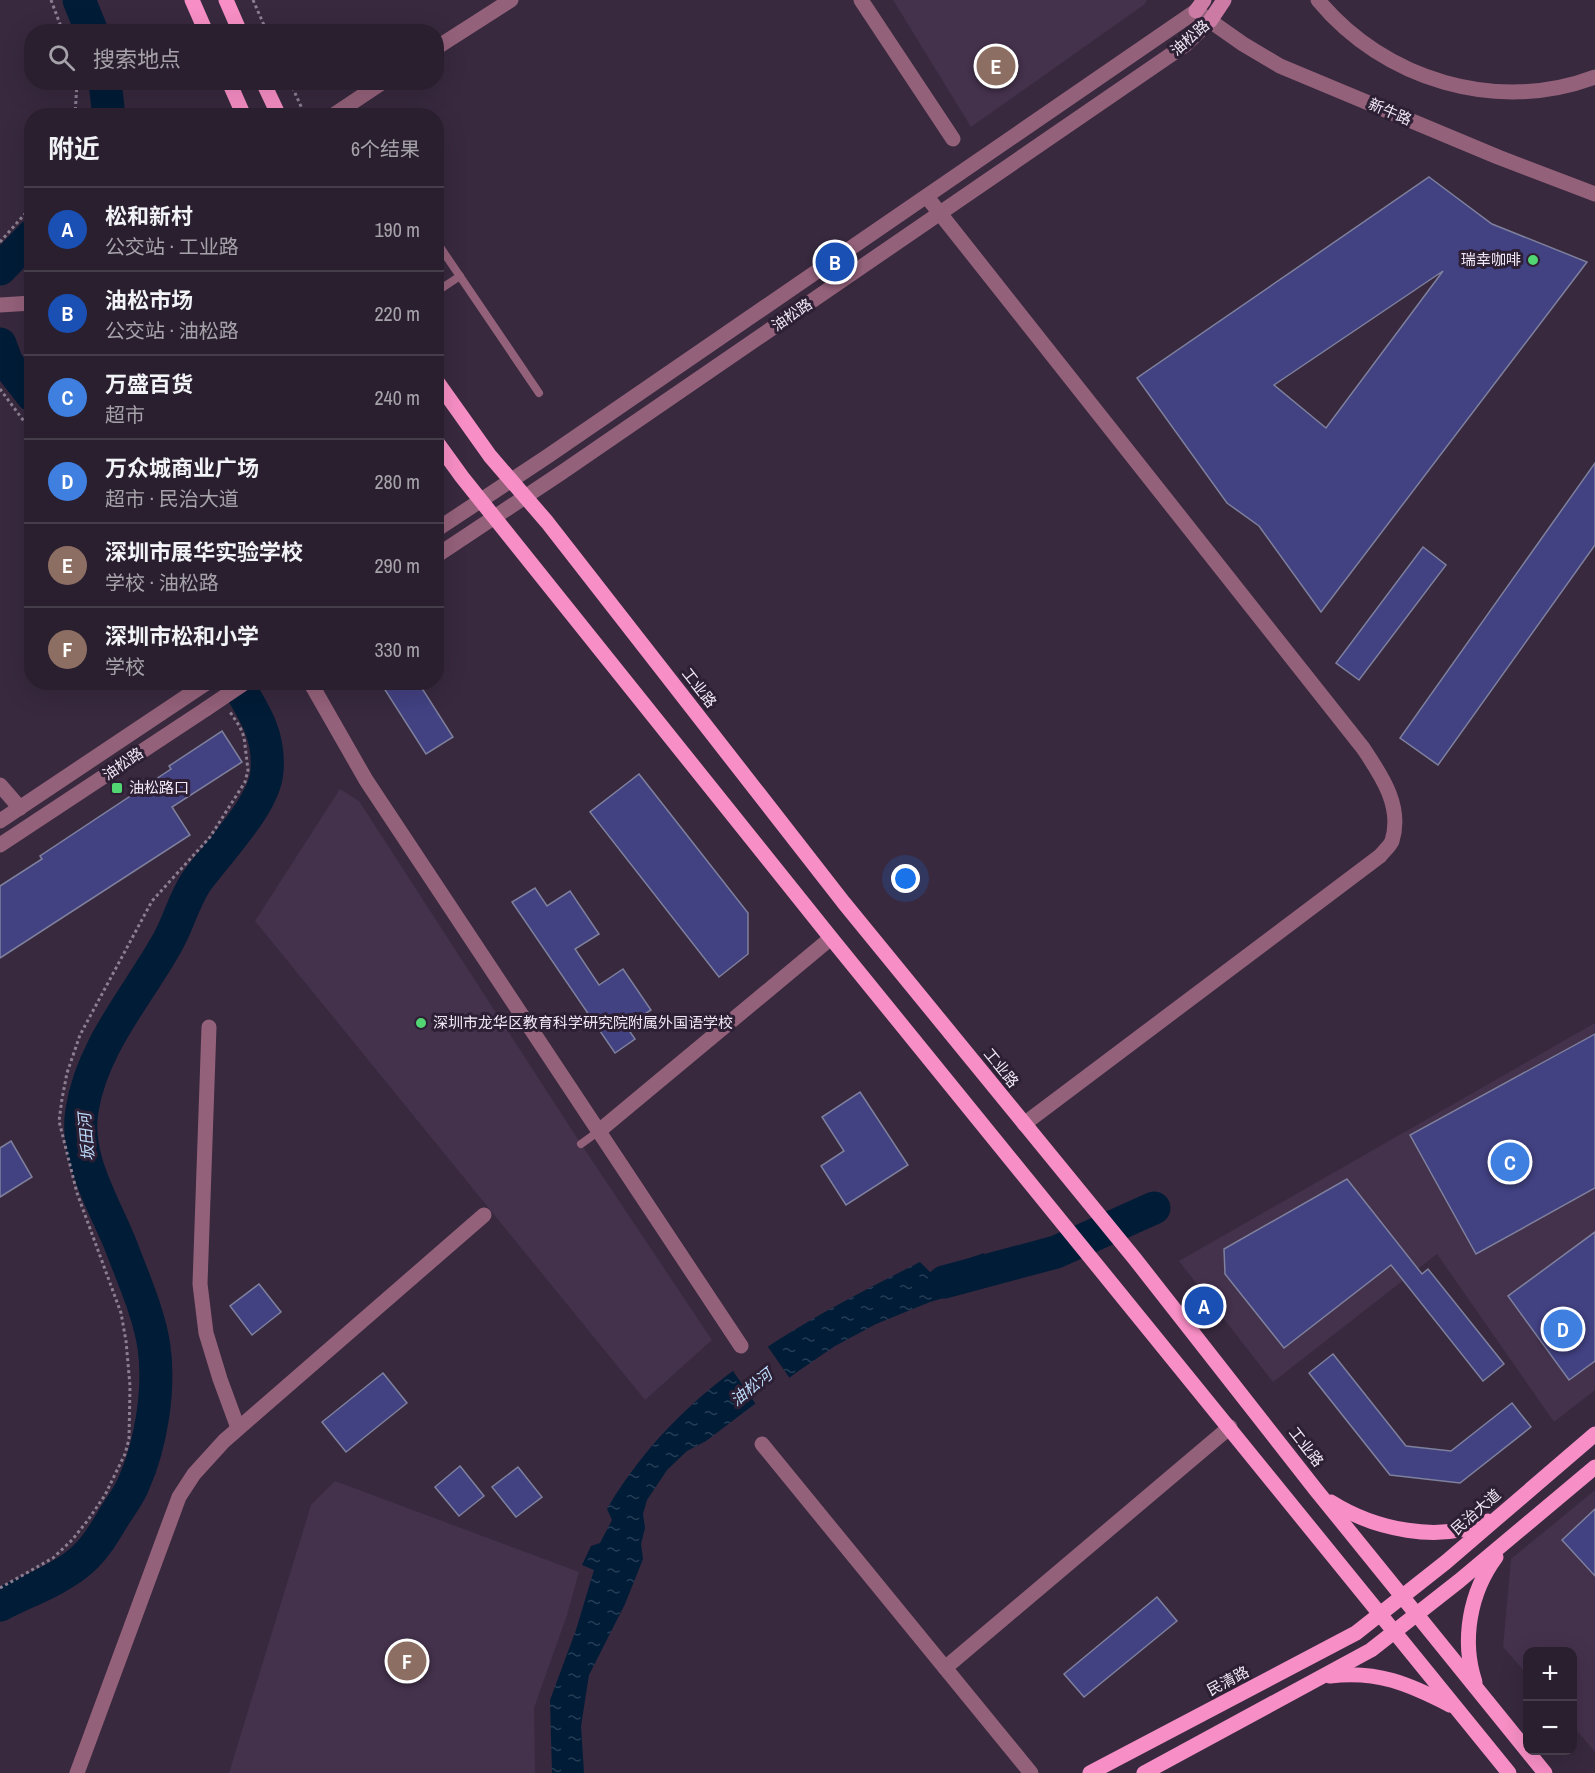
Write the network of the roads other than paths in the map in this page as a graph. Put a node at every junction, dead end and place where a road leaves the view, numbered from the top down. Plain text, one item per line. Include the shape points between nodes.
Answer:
1 (192, 0) edge
2 (226, 0) edge
3 (511, 0) edge
4 (861, 0) edge
5 (1224, 0) edge
6 (1318, 0) edge
7 (1200, 6) edge
8 (1210, 21) junction
9 (202, 24) edge
10 (236, 24) edge
11 (444, 43) edge
12 (1595, 77) edge
13 (233, 90) edge
14 (267, 90) edge
15 (371, 90) edge
16 (240, 108) edge
17 (275, 108) edge
18 (344, 108) edge
19 (953, 139) dead end
20 (1595, 194) edge
21 (927, 196) junction
22 (941, 213) junction
23 (444, 253) edge
24 (460, 276) junction
25 (444, 287) edge
26 (24, 304) edge
27 (0, 305) edge
28 (444, 391) edge
29 (539, 393) dead end
30 (444, 452) edge
31 (511, 481) junction
32 (525, 497) junction
33 (481, 501) junction
34 (495, 517) junction
35 (444, 525) edge
36 (444, 551) edge
37 (197, 690) edge
38 (234, 690) edge
39 (314, 690) edge
40 (0, 785) edge
41 (20, 808) junction
42 (0, 821) edge
43 (0, 845) edge
44 (831, 938) junction
45 (209, 1027) dead end
46 (1024, 1124) junction
47 (599, 1131) junction
48 (581, 1144) dead end
49 (484, 1215) dead end
50 (741, 1346) dead end
51 (1230, 1427) junction
52 (238, 1428) junction
53 (1595, 1434) edge
54 (762, 1444) dead end
55 (1595, 1467) edge
56 (1316, 1490) junction
57 (1499, 1516) junction
58 (1509, 1540) junction
59 (1402, 1597) junction
60 (1380, 1615) junction
61 (1417, 1616) junction
62 (1395, 1633) junction
63 (945, 1668) junction
64 (1324, 1677) junction
65 (1478, 1690) junction
66 (1455, 1708) junction
67 (77, 1773) edge
68 (1031, 1773) edge
69 (1090, 1773) edge
70 (1144, 1773) edge
71 (1509, 1773) edge
72 (1545, 1773) edge

1 - 9 main road
2 - 10 main road
3 - 11 street
4 - 19 street
5 - 8 main road, 油松路
6 - 12 street via 1364,44 1401,66 1458,87 1510,92 1561,87
7 - 8 street, 新牛路
7 - 21 street, 油松路
8 - 20 street, 新牛路 via 1280,66
8 - 22 street, 油松路 via 1185,45
13 - 16 main road
14 - 17 main road
15 - 18 street
21 - 22 street
21 - 31 street, 油松路
22 - 32 street, 油松路
22 - 46 street via 1363,748 1382,777 1392,802 1392,843 1380,855
23 - 24 lane
24 - 25 lane
24 - 29 lane
26 - 27 street
28 - 31 main road, 工业路
30 - 33 main road
31 - 32 main road, 工业路
31 - 33 street, 油松路
32 - 34 street, 油松路
32 - 46 main road, 工业路 via 844,903
33 - 34 main road
33 - 35 street, 油松路
34 - 36 street, 油松路
34 - 44 main road
37 - 41 street, 油松路
38 - 43 street, 油松路, bridge
39 - 47 street via 366,780
40 - 41 street
41 - 42 street, 油松路
44 - 47 street
44 - 51 main road
45 - 52 street via 200,1284 206,1333
46 - 56 main road, 工业路 via 1135,1258
47 - 48 lane
47 - 50 street
49 - 52 street
51 - 60 main road
51 - 63 street
52 - 67 street via 209,1456 179,1497
53 - 57 main road, 民治大道
54 - 63 street
55 - 58 main road
56 - 57 main road via 1346,1511 1407,1531 1464,1528
56 - 59 main road, 工业路
57 - 59 main road, 民治大道
58 - 61 main road
58 - 65 main road via 1487,1569 1470,1618 1469,1666
59 - 60 main road, 民治大道
59 - 61 main road, 工业路
60 - 62 main road
60 - 69 main road, 民清路 via 1342,1641
61 - 62 main road
61 - 65 main road, 工业路
62 - 64 main road
62 - 66 main road
63 - 68 street
64 - 66 main road via 1378,1676 1416,1688
64 - 70 main road
65 - 72 main road, 工业路
66 - 71 main road

